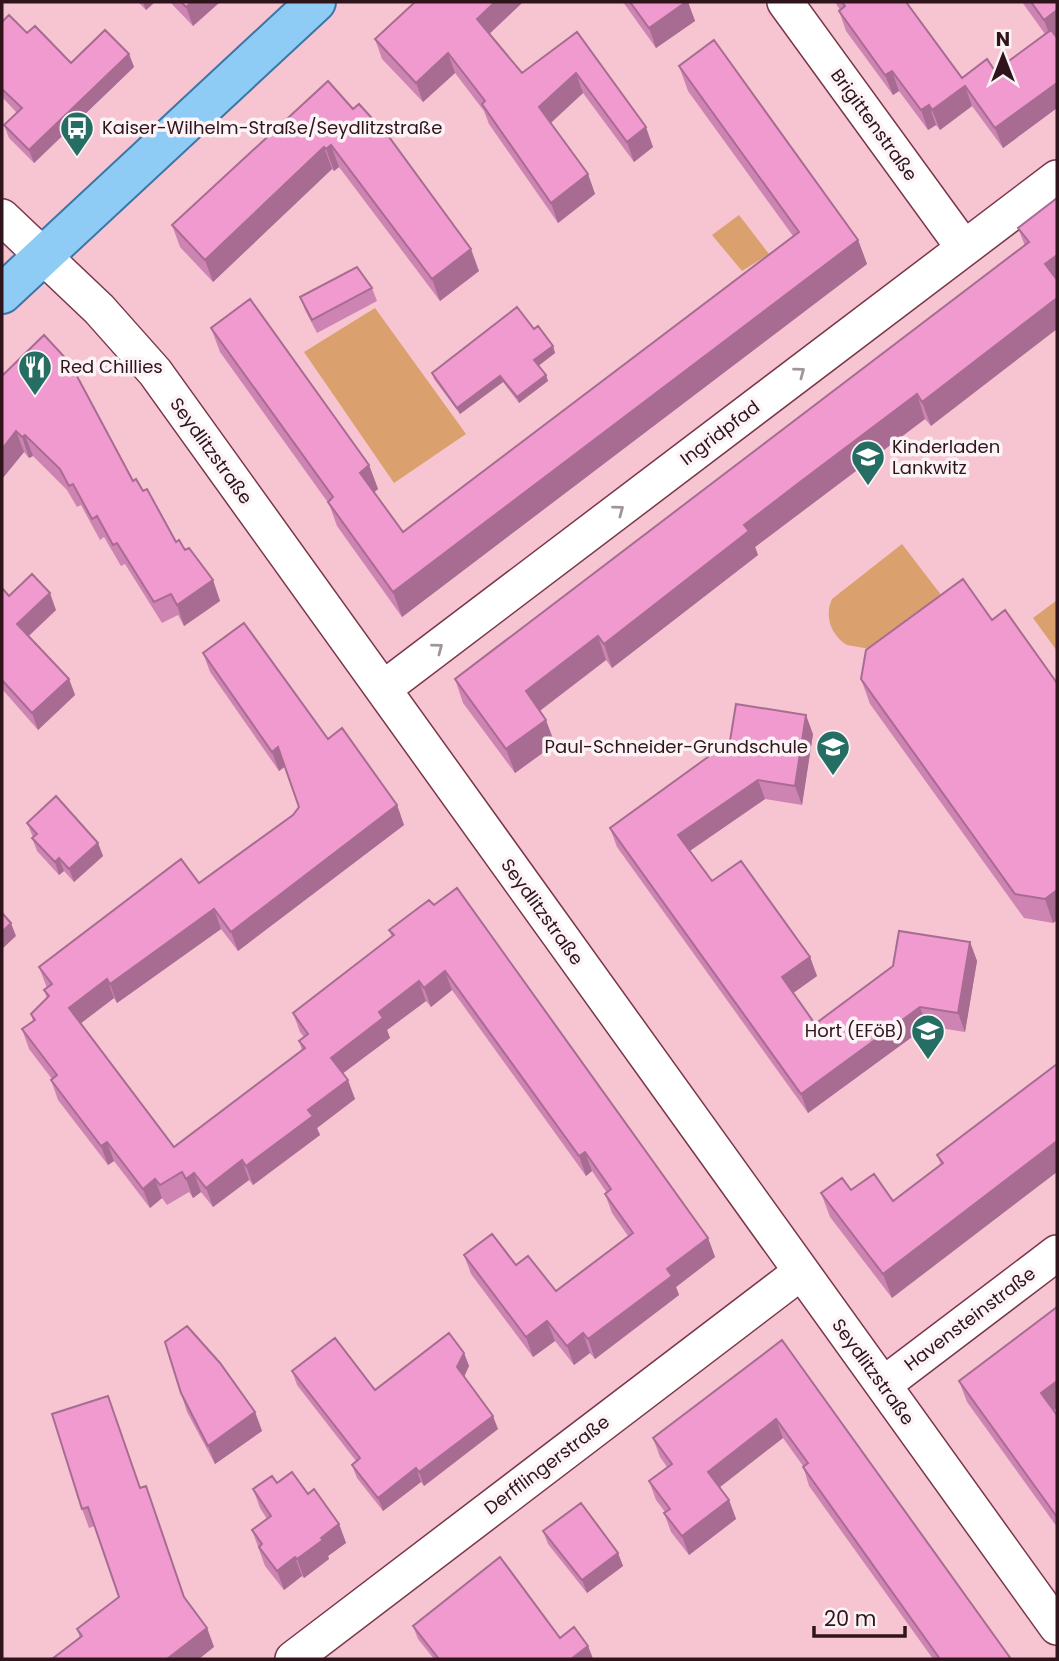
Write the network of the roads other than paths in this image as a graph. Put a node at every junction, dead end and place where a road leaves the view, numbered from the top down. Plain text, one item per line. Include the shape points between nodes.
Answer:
1 (316, 2) edge
2 (785, 2) edge
3 (1057, 178) edge
4 (2, 217) edge
5 (964, 248) junction
6 (44, 255) junction
7 (2, 294) edge
8 (383, 689) junction
9 (1057, 1254) edge
10 (801, 1272) junction
11 (883, 1385) junction
12 (1057, 1627) edge
13 (293, 1659) edge

1 - 6 main road
2 - 5 street, Brigittenstraße
3 - 5 street, Ingridpfad
4 - 6 street, Seydlitzstraße
8 -> 5 street, Ingridpfad
6 - 7 main road
6 - 8 street, Seydlitzstraße via 155,372
8 - 10 street, Seydlitzstraße
9 - 11 street, Havensteinstraße
10 - 11 street, Seydlitzstraße
10 - 13 street, Derfflingerstraße
11 - 12 street, Seydlitzstraße

